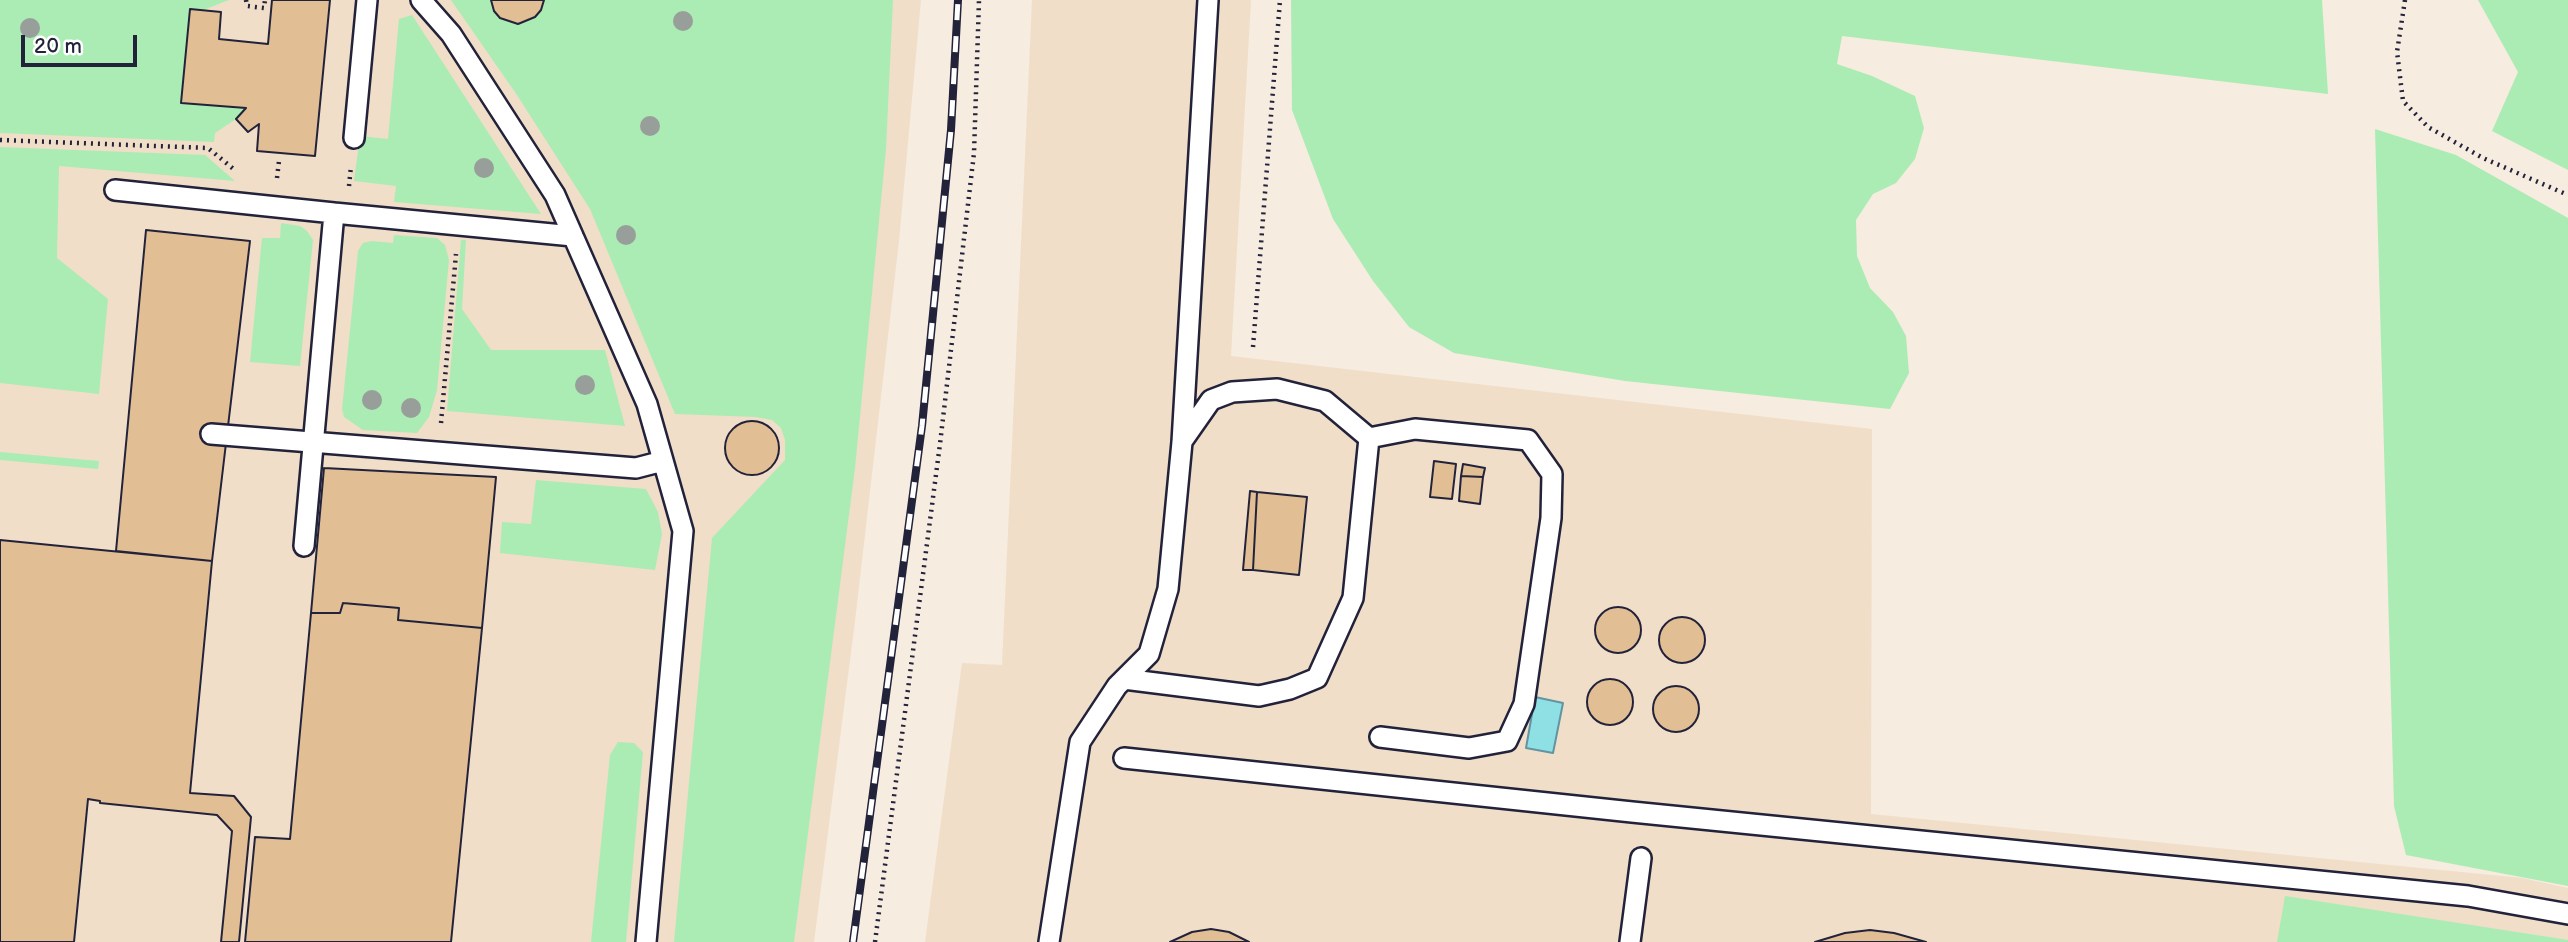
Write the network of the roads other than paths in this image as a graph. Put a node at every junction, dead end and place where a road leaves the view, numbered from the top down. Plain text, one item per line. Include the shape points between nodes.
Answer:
1 (367, 0) edge
2 (421, 0) edge
3 (1208, 0) edge
4 (354, 138) road end
5 (114, 191) dead end
6 (334, 213) junction
7 (573, 236) junction
8 (211, 434) dead end
9 (1369, 438) junction
10 (313, 442) junction
11 (1182, 442) junction
12 (663, 461) junction
13 (304, 546) dead end
14 (1124, 679) junction
15 (1380, 737) dead end
16 (1124, 758) dead end
17 (1642, 858) dead end
18 (2568, 914) edge
19 (646, 942) edge
20 (1049, 942) edge
21 (1630, 942) edge

1 - 4 lane
2 - 7 lane via 451,34 555,195
3 - 11 lane
5 - 6 lane
6 - 7 lane
6 - 10 lane
7 - 12 lane via 647,404
8 - 10 lane
9 - 11 lane via 1325,401 1277,389 1232,392 1211,400
9 - 14 lane via 1353,598 1317,678 1259,696
9 - 15 lane via 1415,429 1528,440 1552,474 1551,518 1524,704 1507,741 1469,748
10 - 12 lane via 635,468
10 - 13 lane
11 - 14 lane via 1168,589 1149,654
12 - 19 lane via 683,531
14 - 20 lane via 1080,742
16 - 18 lane via 2468,896
17 - 21 lane

